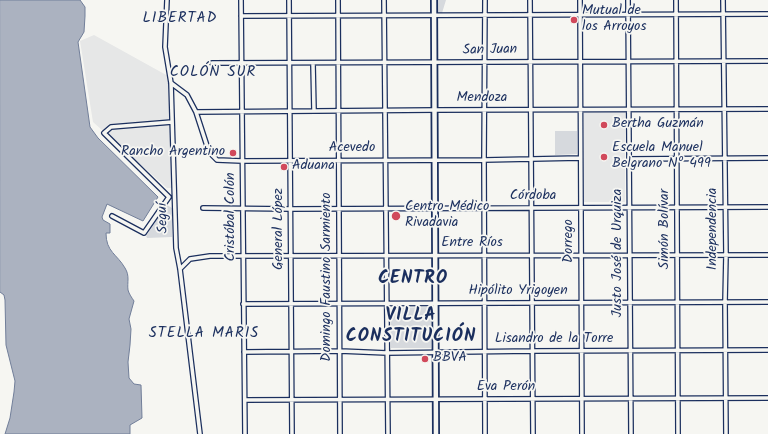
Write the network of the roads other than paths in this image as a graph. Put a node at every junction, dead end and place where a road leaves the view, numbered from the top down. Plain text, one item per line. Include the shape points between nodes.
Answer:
1 (167, 0) edge
2 (241, 0) edge
3 (289, 0) edge
4 (338, 0) edge
5 (384, 0) edge
6 (434, 0) edge
7 (485, 0) edge
8 (530, 0) edge
9 (580, 0) edge
10 (628, 0) edge
11 (676, 0) edge
12 (723, 0) edge
13 (530, 14) junction
14 (580, 14) junction
15 (723, 14) junction
16 (768, 14) edge
17 (338, 15) junction
18 (384, 15) junction
19 (485, 15) junction
20 (628, 15) junction
21 (676, 15) junction
22 (241, 16) junction
23 (289, 16) junction
24 (434, 16) junction
25 (579, 61) junction
26 (724, 61) junction
27 (768, 61) edge
28 (484, 62) junction
29 (530, 62) junction
30 (629, 62) junction
31 (677, 62) junction
32 (212, 63) dead end
33 (386, 63) junction
34 (434, 63) junction
35 (242, 64) junction
36 (290, 64) junction
37 (313, 64) junction
38 (338, 64) junction
39 (172, 83) junction
40 (724, 108) junction
41 (580, 109) junction
42 (677, 109) junction
43 (768, 109) edge
44 (385, 110) junction
45 (435, 110) junction
46 (484, 110) junction
47 (531, 110) junction
48 (628, 110) junction
49 (242, 111) junction
50 (290, 111) junction
51 (314, 111) junction
52 (339, 111) junction
53 (196, 112) junction
54 (172, 122) junction
55 (532, 158) junction
56 (580, 158) junction
57 (677, 158) junction
58 (725, 158) junction
59 (768, 158) edge
60 (435, 159) junction
61 (629, 159) junction
62 (291, 160) junction
63 (339, 160) junction
64 (386, 160) junction
65 (484, 160) junction
66 (242, 161) junction
67 (167, 200) junction
68 (174, 205) junction
69 (580, 207) junction
70 (630, 207) junction
71 (677, 207) junction
72 (725, 207) junction
73 (768, 207) edge
74 (202, 208) dead end
75 (435, 208) junction
76 (484, 208) junction
77 (531, 208) junction
78 (243, 209) junction
79 (290, 209) junction
80 (339, 209) junction
81 (385, 209) junction
82 (112, 216) dead end
83 (630, 254) junction
84 (435, 255) junction
85 (532, 255) junction
86 (581, 255) junction
87 (677, 255) junction
88 (726, 255) junction
89 (768, 255) edge
90 (386, 256) junction
91 (485, 256) junction
92 (243, 257) junction
93 (290, 257) junction
94 (339, 257) junction
95 (180, 269) junction
96 (631, 302) junction
97 (678, 302) junction
98 (725, 302) junction
99 (768, 302) edge
100 (387, 303) junction
101 (436, 303) junction
102 (485, 303) junction
103 (533, 303) junction
104 (581, 303) junction
105 (243, 304) junction
106 (291, 304) junction
107 (339, 304) junction
108 (678, 350) junction
109 (725, 350) junction
110 (768, 350) edge
111 (340, 351) junction
112 (532, 351) junction
113 (581, 351) junction
114 (631, 351) junction
115 (244, 352) junction
116 (292, 352) junction
117 (436, 352) junction
118 (486, 352) junction
119 (387, 353) junction
120 (485, 398) junction
121 (582, 398) junction
122 (726, 398) junction
123 (768, 398) edge
124 (388, 399) junction
125 (436, 399) junction
126 (533, 399) junction
127 (631, 399) junction
128 (678, 399) junction
129 (245, 400) junction
130 (292, 400) junction
131 (340, 400) junction
132 (200, 434) edge
133 (245, 434) edge
134 (292, 434) edge
135 (340, 434) edge
136 (388, 434) edge
137 (436, 434) edge
138 (485, 434) edge
139 (533, 434) edge
140 (582, 434) edge
141 (631, 434) edge
142 (678, 434) edge
143 (726, 434) edge

1 - 39 street, Seguí via 165,47
2 - 22 street, Cristóbal Colón
3 - 23 street, General López
4 - 17 street, Domingo Faustino Sarmiento
5 - 18 street
6 - 24 main road
7 - 19 street
8 - 13 street
9 - 14 street, Dorrego
10 - 20 street, Justo José de Urquiza
11 - 21 street, Simón Bolívar
12 - 15 street, Independencia
13 - 14 street
13 - 19 street
13 - 29 street
14 - 20 street
14 - 25 street, Dorrego
15 - 16 street
15 - 21 street
15 - 26 street, Independencia
17 - 18 street
17 - 23 street
17 - 38 street, Domingo Faustino Sarmiento
18 - 24 street
18 - 33 street
19 - 24 street
19 - 28 street
20 - 21 street
20 - 30 street, Justo José de Urquiza
21 - 31 street, Simón Bolívar
22 - 23 street
22 - 35 street, Cristóbal Colón
23 - 36 street, General López
24 - 34 main road
25 - 29 street, San Juan
25 - 30 street, San Juan
25 - 41 street, Dorrego
26 - 27 street, San Juan
26 - 31 street, San Juan
26 - 40 street, Independencia
28 - 29 street, San Juan
28 - 34 street, San Juan
28 - 46 street
29 - 47 street
30 - 31 street, San Juan
30 - 48 street, Justo José de Urquiza
31 - 42 street, Simón Bolívar
32 - 35 street, San Juan
33 - 34 street, San Juan
33 - 38 street, San Juan
33 - 44 street
34 - 45 main road
35 - 36 street, San Juan
35 - 49 street, Cristóbal Colón
36 - 37 street, San Juan
36 - 50 street, General López
37 - 38 street, San Juan
37 - 51 street
38 - 52 street, Domingo Faustino Sarmiento
39 - 53 street, Acevedo via 187,95
39 - 54 street, Seguí
40 - 42 street, Mendoza
40 - 43 street, Mendoza
40 - 58 street, Independencia
41 - 47 street, Mendoza
41 - 48 street, Mendoza
41 - 56 street, Dorrego
42 - 48 street, Mendoza
42 - 57 street, Simón Bolívar
44 - 45 street, Mendoza
44 - 52 street, Mendoza
44 - 64 street
45 - 46 street, Mendoza
45 - 60 main road
46 - 47 street, Mendoza
46 - 65 street
47 - 55 street
48 - 61 street, Justo José de Urquiza
49 - 50 street, Mendoza
49 - 53 street, Mendoza
49 - 66 street, Cristóbal Colón
50 - 51 street, Mendoza
50 - 62 street, General López
51 - 52 street, Mendoza
52 - 63 street, Domingo Faustino Sarmiento
53 - 66 street, Acevedo via 209,152 217,160
54 - 67 street via 111,127 104,133 168,195
54 - 68 street, Seguí
55 - 56 street, Acevedo
55 - 65 street, Acevedo
55 - 77 street
56 - 69 street, Dorrego
57 - 58 street
57 - 61 street
57 - 71 street, Simón Bolívar
58 - 59 street
58 - 72 street, Independencia
60 - 64 street, Acevedo
60 - 65 street, Acevedo
60 - 75 main road
61 - 70 street, Justo José de Urquiza
62 - 63 street, Acevedo
62 - 66 street, Acevedo
62 - 79 street, General López
63 - 64 street, Acevedo
63 - 80 street, Domingo Faustino Sarmiento
64 - 81 street
65 - 76 street
66 - 78 street, Cristóbal Colón
67 - 68 street
67 - 82 street via 144,233
68 - 95 street, Seguí via 176,248
69 - 70 street, Córdoba
69 - 77 street, Córdoba
69 - 86 street, Dorrego
70 - 71 street, Córdoba
70 - 83 street, Justo José de Urquiza
71 - 72 street, Córdoba
71 - 87 street, Simón Bolívar
72 - 73 street, Córdoba
72 - 88 street, Independencia
74 - 78 street, Córdoba
75 - 76 street, Córdoba
75 - 81 street, Córdoba
75 - 84 main road
76 - 77 street, Córdoba
76 - 91 street
77 - 85 street
78 - 79 street, Córdoba
78 - 92 street, Cristóbal Colón
79 - 80 street, Córdoba
79 - 93 street, General López
80 - 81 street, Córdoba
80 - 94 street, Domingo Faustino Sarmiento
81 - 90 street
83 - 86 street, Entre Ríos
83 - 87 street, Entre Ríos
83 - 96 street, Justo José de Urquiza
84 - 90 street, Entre Ríos
84 - 91 street, Entre Ríos
84 - 101 main road
85 - 86 street, Entre Ríos
85 - 91 street, Entre Ríos
85 - 103 street
86 - 104 street, Dorrego
87 - 88 street, Entre Ríos
87 - 97 street, Simón Bolívar
88 - 89 street, Entre Ríos
88 - 98 street, Independencia
90 - 94 street, Entre Ríos
90 - 100 street
91 - 102 street
92 - 93 street, Entre Ríos
92 - 95 street, Entre Ríos via 210,256 190,259
92 - 105 street, Cristóbal Colón
93 - 94 street, Entre Ríos
93 - 106 street, General López
94 - 107 street, Domingo Faustino Sarmiento
95 - 132 street, Seguí
96 - 97 street, Hipólito Yrigoyen
96 - 104 street, Hipólito Yrigoyen
96 - 114 street, Justo José de Urquiza
97 - 98 street, Hipólito Yrigoyen
97 - 108 street, Simón Bolívar
98 - 99 street, Hipólito Yrigoyen
98 - 109 street, Independencia
100 - 101 street, Hipólito Yrigoyen
100 - 107 street, Hipólito Yrigoyen
100 - 119 street
101 - 102 street, Hipólito Yrigoyen
101 - 117 main road
102 - 103 street, Hipólito Yrigoyen
102 - 118 street
103 - 104 street, Hipólito Yrigoyen
103 - 112 street
104 - 113 street, Dorrego
105 - 106 street, Hipólito Yrigoyen
105 - 115 street, Cristóbal Colón
106 - 107 street, Hipólito Yrigoyen
106 - 116 street, General López
107 - 111 street, Domingo Faustino Sarmiento
108 - 109 street, Lisandro de la Torre
108 - 114 street, Lisandro de la Torre
108 - 128 street, Simón Bolívar
109 - 110 street, Lisandro de la Torre
109 - 122 street, Independencia
111 - 116 street, Lisandro de la Torre
111 - 119 street, Lisandro de la Torre
111 - 131 street, Domingo Faustino Sarmiento
112 - 113 street, Lisandro de la Torre
112 - 118 street, Lisandro de la Torre
112 - 126 street
113 - 114 street, Lisandro de la Torre
113 - 121 street, Dorrego
114 - 127 street, Justo José de Urquiza
115 - 116 street, Lisandro de la Torre
115 - 129 street, Cristóbal Colón
116 - 130 street, General López
117 - 118 street, Lisandro de la Torre
117 - 119 street, Lisandro de la Torre
117 - 125 main road
118 - 120 street
119 - 124 street
120 - 125 street, Eva Perón
120 - 126 street, Eva Perón
120 - 138 street
121 - 126 street, Eva Perón
121 - 127 street, Eva Perón
121 - 140 street, Dorrego
122 - 123 street, Eva Perón
122 - 128 street, Eva Perón
122 - 143 street, Independencia
124 - 125 street, Eva Perón
124 - 131 street, Eva Perón
124 - 136 street
125 - 137 main road
126 - 139 street
127 - 128 street, Eva Perón
127 - 141 street, Justo José de Urquiza
128 - 142 street, Simón Bolívar
129 - 130 street, Eva Perón
129 - 133 street, Cristóbal Colón
130 - 131 street, Eva Perón
130 - 134 street, General López
131 - 135 street, Domingo Faustino Sarmiento

